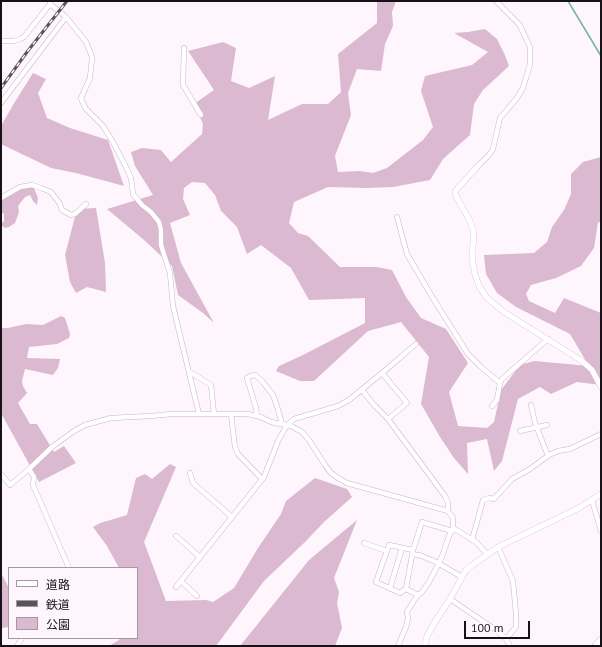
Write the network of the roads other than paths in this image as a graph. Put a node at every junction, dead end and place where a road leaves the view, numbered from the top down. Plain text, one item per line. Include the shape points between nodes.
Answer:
1 (496, 1) edge
2 (50, 2) edge
3 (66, 17) junction
4 (1, 41) edge
5 (184, 48) dead end
6 (1, 103) edge
7 (201, 115) dead end
8 (478, 166) joint
9 (1, 198) edge
10 (86, 204) dead end
11 (397, 217) dead end
12 (548, 340) junction
13 (416, 344) dead end
14 (190, 372) junction
15 (382, 373) junction
16 (500, 383) junction
17 (601, 386) edge
18 (362, 390) junction
19 (531, 405) dead end
20 (492, 406) dead end
21 (199, 414) junction
22 (214, 414) junction
23 (231, 414) junction
24 (257, 416) junction
25 (388, 419) junction
26 (284, 424) junction
27 (547, 425) dead end
28 (536, 427) junction
29 (520, 431) dead end
30 (601, 434) edge
31 (548, 456) junction
32 (29, 469) junction
33 (190, 473) dead end
34 (1, 474) edge
35 (262, 479) junction
36 (601, 494) edge
37 (592, 500) junction
38 (448, 511) junction
39 (232, 517) junction
40 (453, 529) junction
41 (601, 531) edge
42 (176, 536) dead end
43 (472, 540) junction
44 (364, 543) dead end
45 (498, 547) junction
46 (402, 548) junction
47 (387, 551) junction
48 (413, 552) junction
49 (487, 554) junction
50 (200, 557) junction
51 (439, 564) junction
52 (69, 567) edge
53 (462, 577) junction
54 (181, 581) junction
55 (176, 587) dead end
56 (390, 588) junction
57 (406, 589) junction
58 (418, 595) junction
59 (197, 596) dead end
60 (450, 599) junction
61 (506, 639) junction
62 (601, 640) edge
63 (398, 646) edge
64 (425, 646) edge
65 (510, 646) edge
66 (596, 646) edge

1 - 8 street via 519,24 530,47 530,64 523,88 500,118 493,149
2 - 3 street
2 - 4 street via 24,37 14,41
3 - 6 street
3 - 14 street via 86,42 92,58 90,78 82,101 113,142 128,169 134,194 159,222 161,245 170,273 173,306
5 - 7 street via 183,85
8 - 12 street via 455,192 473,229 472,259 477,281 487,298 497,307
9 - 10 street via 20,187 32,185 51,192 62,210 71,215
11 - 16 street via 407,254 431,295 468,354
12 - 16 street
12 - 17 street via 582,361 592,370
13 - 15 street
14 - 21 street
14 - 22 street via 211,385
15 - 18 street
15 - 25 street via 407,403
16 - 20 street via 497,400
18 - 25 street
18 - 26 street via 338,406
19 - 28 street
21 - 22 street
21 - 32 street via 113,418 94,422 85,425 52,447
22 - 23 street
23 - 24 street
23 - 35 street via 238,454
24 - 26 street
24 - 26 street via 247,378 255,375 274,395
25 - 38 street via 445,496
26 - 35 street
26 - 38 street via 302,432 331,473 347,483
27 - 28 street
28 - 29 street
28 - 31 street
30 - 31 street
31 - 43 street via 512,480 494,499 483,500
32 - 34 street via 10,485
32 - 52 street via 34,477 32,485
33 - 39 street via 194,483
35 - 39 street
36 - 37 street
37 - 41 street
37 - 45 street
38 - 40 street via 453,518
39 - 50 street
40 - 43 street
40 - 48 street via 422,522
40 - 51 street
42 - 50 street
43 - 49 street
44 - 47 street
45 - 49 street
45 - 61 street via 512,581 516,614 516,627
46 - 47 street via 389,546
46 - 48 street
46 - 56 street
47 - 56 street via 376,582
48 - 51 street
48 - 57 street
49 - 53 street via 471,566
50 - 54 street
51 - 53 street
51 - 58 street
53 - 60 street
54 - 55 street
54 - 59 street
56 - 57 street via 400,593
57 - 58 street
58 - 63 street via 407,612 406,627
60 - 61 street
60 - 64 street via 427,636
61 - 65 street
62 - 66 highway

